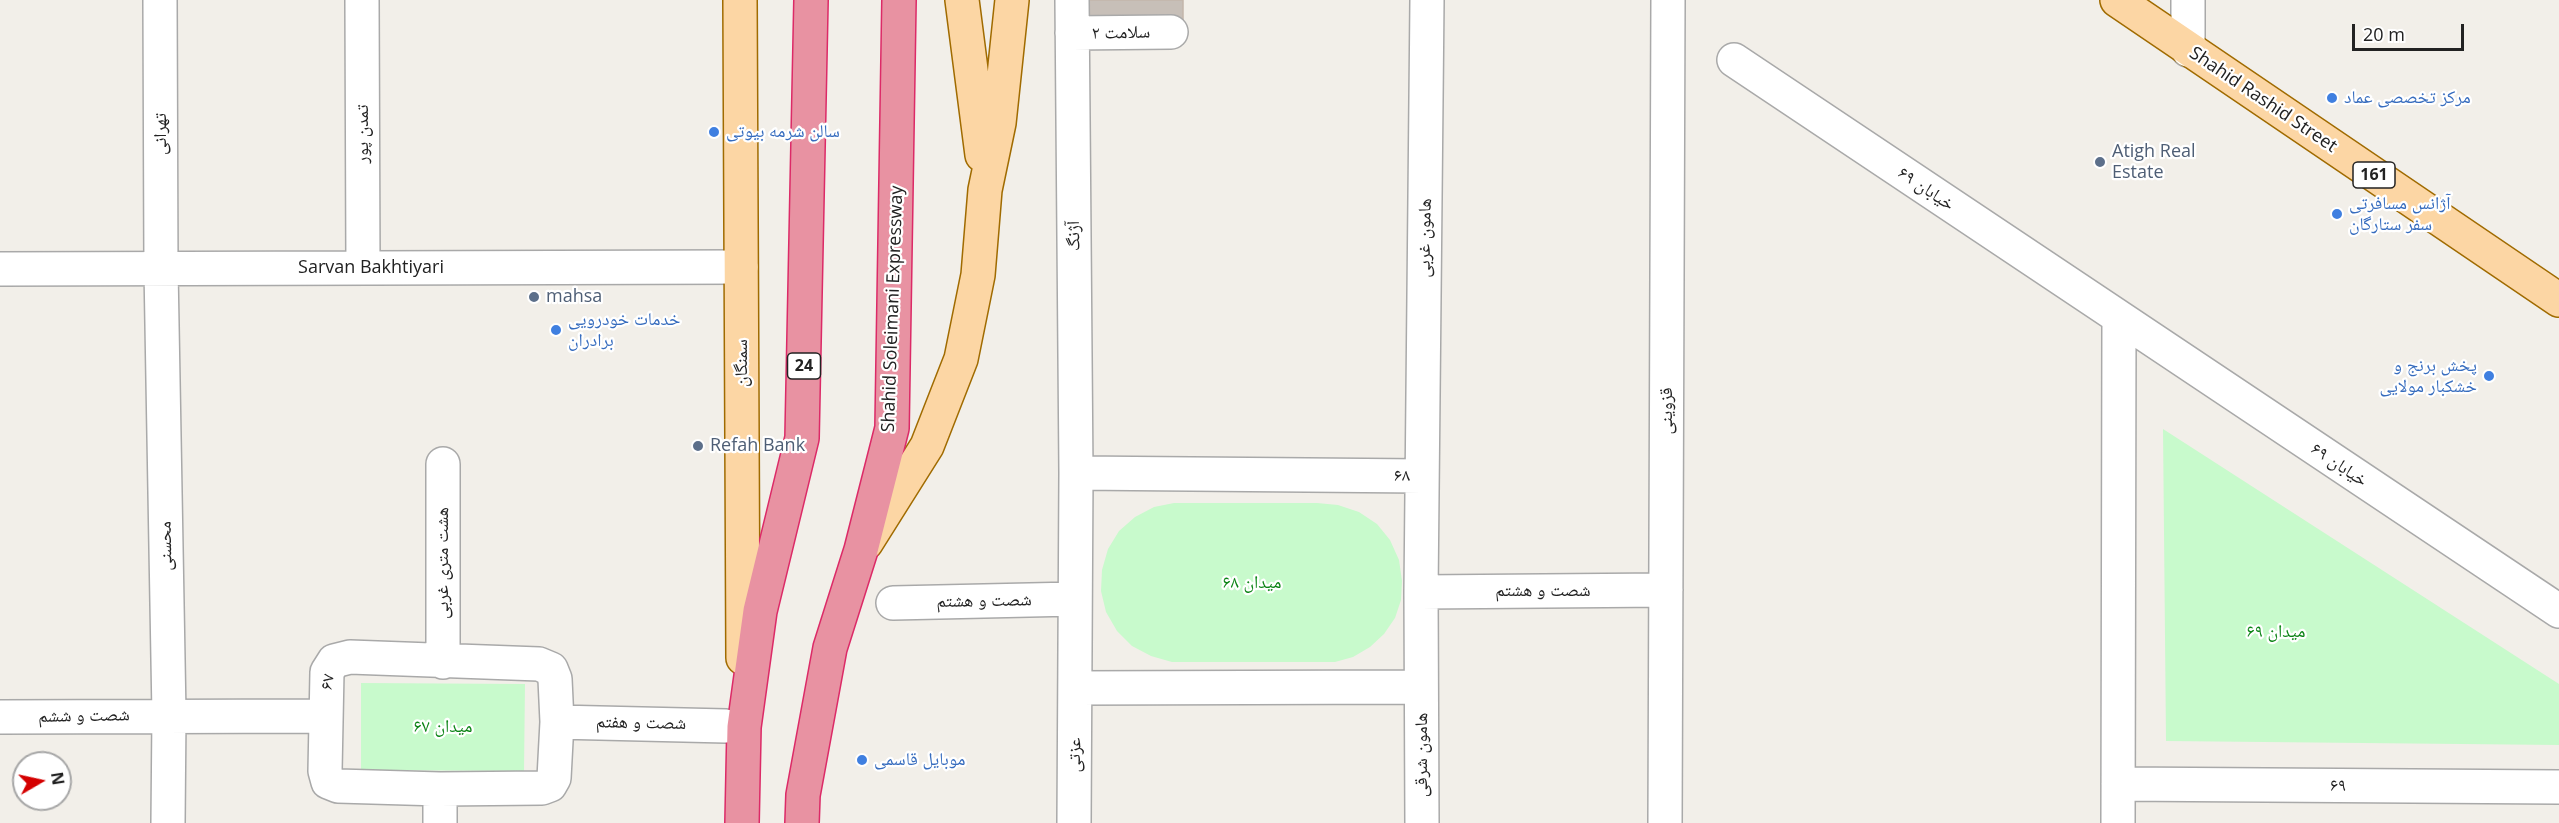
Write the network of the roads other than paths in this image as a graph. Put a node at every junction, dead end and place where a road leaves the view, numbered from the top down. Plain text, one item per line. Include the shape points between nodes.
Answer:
1 (160, 0) edge
2 (362, 0) edge
3 (740, 0) edge
4 (811, 0) edge
5 (899, 0) edge
6 (962, 0) edge
7 (1012, 0) edge
8 (1072, 0) edge
9 (1427, 0) edge
10 (1668, 0) edge
11 (2117, 0) edge
12 (2188, 0) edge
13 (1171, 32) dead end
14 (1072, 33) junction
15 (2188, 50) junction
16 (1734, 60) dead end
17 (985, 190) junction
18 (741, 267) junction
19 (363, 268) junction
20 (0, 269) edge
21 (161, 269) junction
22 (2559, 300) edge
23 (2118, 318) junction
24 (443, 464) dead end
25 (1076, 473) junction
26 (1422, 476) junction
27 (861, 550) junction
28 (1666, 590) junction
29 (1421, 592) junction
30 (1075, 600) junction
31 (893, 603) dead end
32 (2559, 611) edge
33 (442, 662) junction
34 (1421, 687) junction
35 (1076, 688) junction
36 (169, 715) junction
37 (325, 716) junction
38 (0, 717) edge
39 (557, 722) junction
40 (735, 726) junction
41 (2118, 784) junction
42 (2559, 787) edge
43 (440, 789) junction
44 (168, 823) edge
45 (440, 823) edge
46 (742, 823) edge
47 (802, 823) edge
48 (1074, 823) edge
49 (1422, 823) edge
50 (1665, 823) edge
51 (2118, 823) edge

1 - 21 street, تهرانی
2 - 19 street, تمدن پور
3 - 18 main road, سمنگان
4 - 40 highway, 24 via 802,438
5 - 27 highway, Shahid Soleimani Expressway via 892,428
6 - 17 main road
7 - 17 main road via 999,123
8 - 14 street, آژنگ
9 - 26 street, هامون غربی
10 - 28 street, قزوینی
11 - 15 main road, Shahid Rashid Street / 161
12 - 15 street
13 - 14 street, سلامت ۲
14 - 25 street, آژنگ
15 - 22 main road, Shahid Rashid Street / 161
16 - 23 street, خیابان ۶۹
17 - 27 main road via 978,275 961,359 927,446
18 - 19 street, Sarvan Bakhtiyari
18 - 40 main road, سمنگان
19 - 21 street, Sarvan Bakhtiyari
20 - 21 street, Sarvan Bakhtiyari
21 - 36 street, محسنی
23 - 32 street, خیابان ۶۹
23 - 41 street
24 - 33 street, هشت متری غربی
25 - 26 street, ۶۸
25 - 30 street
26 - 29 street, ۶۸
27 - 47 highway, Shahid Soleimani Expressway via 830,648 803,795
28 - 29 street, شصت و هشتم
28 - 50 street, قزوینی
29 - 34 street, ۶۸
30 - 31 street, شصت و هشتم
30 - 35 street
33 - 37 street, ۶۷ via 350,657 334,661 327,672
33 - 39 street, ۶۷ via 539,664 551,669
34 - 35 street
34 - 49 street, هامون شرقی
35 - 48 street, عزتی
36 - 37 street
36 - 38 street, شصت و ششم
36 - 44 street, محسنی
37 - 43 street, ۶۷ via 328,782 338,786
39 - 40 street, شصت و هفتم
39 - 43 street, ۶۷ via 554,778 550,785
40 - 46 highway, 24
41 - 42 street, ۶۹
41 - 51 street
43 - 45 street

